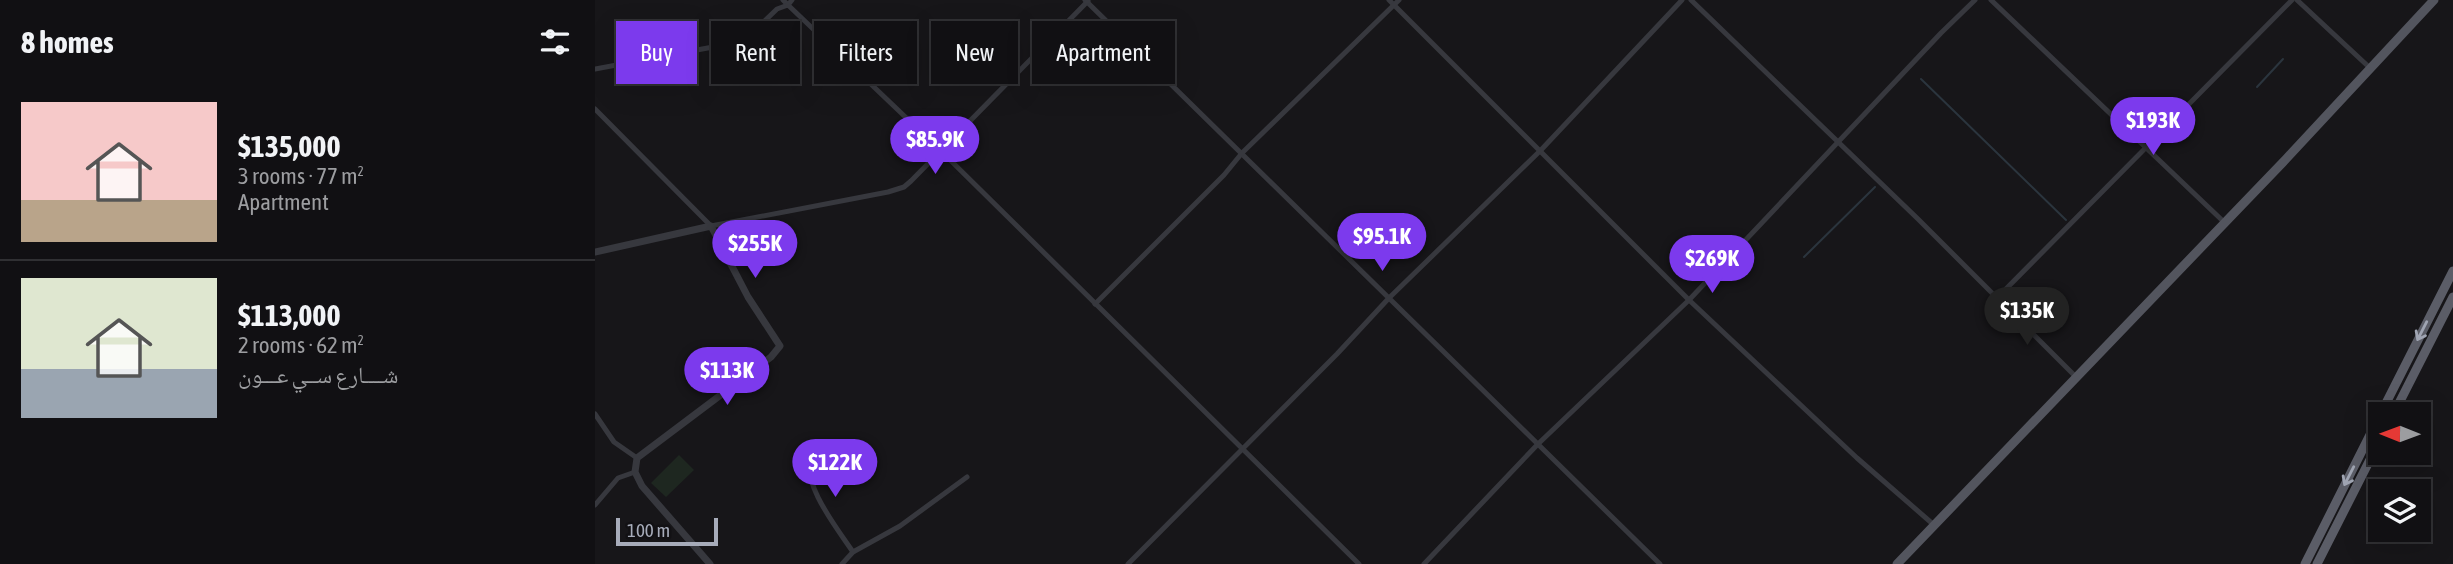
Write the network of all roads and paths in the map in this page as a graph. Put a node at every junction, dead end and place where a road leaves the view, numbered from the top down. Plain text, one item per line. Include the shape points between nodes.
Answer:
1 (1389, 0) edge
2 (1399, 0) edge
3 (1682, 0) edge
4 (1691, 0) edge
5 (1975, 0) edge
6 (1991, 0) edge
7 (2295, 0) edge
8 (2434, 0) edge
9 (1088, 1) edge
10 (788, 2) edge
11 (1394, 5) junction
12 (2370, 68) junction
13 (595, 69) edge
14 (595, 109) edge
15 (1839, 142) junction
16 (2144, 147) junction
17 (1541, 150) junction
18 (941, 151) junction
19 (1242, 153) junction
20 (2225, 223) junction
21 (711, 226) junction
22 (595, 252) edge
23 (2453, 271) edge
24 (2453, 297) edge
25 (1388, 298) junction
26 (1997, 298) junction
27 (1689, 300) junction
28 (1095, 304) junction
29 (2450, 311) edge
30 (2076, 377) junction
31 (2387, 402) edge
32 (2400, 402) edge
33 (595, 414) edge
34 (2368, 439) edge
35 (824, 442) dead end
36 (1538, 444) junction
37 (1241, 449) junction
38 (636, 458) junction
39 (2368, 464) edge
40 (635, 472) junction
41 (967, 477) dead end
42 (595, 505) edge
43 (1934, 526) junction
44 (853, 552) junction
45 (710, 564) edge
46 (842, 564) edge
47 (1128, 564) edge
48 (1359, 564) edge
49 (1424, 564) edge
50 (1660, 564) edge
51 (1897, 564) edge
52 (2305, 564) edge
53 (2317, 564) edge

1 - 11 street
2 - 11 street
3 - 17 street
4 - 15 street
5 - 15 street
6 - 16 street
7 - 12 street
7 - 16 street
8 - 12 main road
9 - 18 street
9 - 19 street
10 - 13 street via 738,47 713,47
10 - 18 street
11 - 17 street
11 - 19 street
12 - 20 main road
14 - 21 street
15 - 26 street
15 - 27 street
16 - 20 street
16 - 26 street
17 - 25 street
17 - 27 street
18 - 21 street via 897,190
18 - 28 street
19 - 25 street
19 - 28 street
20 - 30 main road
21 - 22 street
21 - 38 street via 780,346
23 -> 31 highway
24 - 29 highway
25 - 36 street
25 - 37 street
26 - 30 street
27 - 36 street
27 - 43 street
28 - 37 street
29 - 32 highway
30 - 43 main road
33 - 38 street via 614,442
34 -> 52 highway
35 - 44 street via 811,458 812,484
36 - 49 street
36 - 50 street
37 - 47 street
37 - 48 street
38 - 40 street
39 - 53 highway
40 - 42 street via 618,478
40 - 45 street
41 - 44 street via 900,526
43 - 51 main road
44 - 46 street

